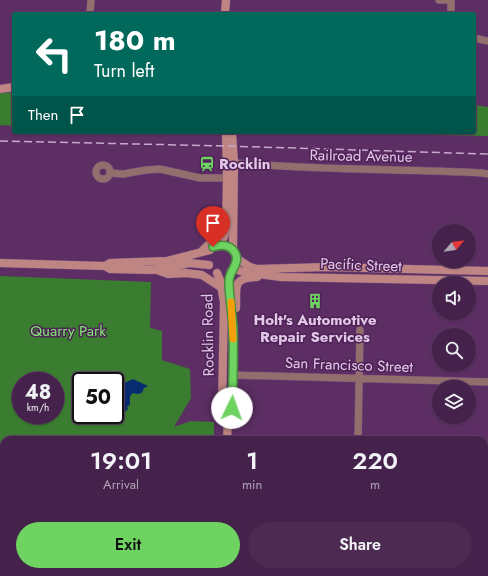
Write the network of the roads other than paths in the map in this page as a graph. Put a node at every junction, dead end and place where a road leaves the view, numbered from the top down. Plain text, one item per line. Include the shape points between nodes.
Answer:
1 (91, 0) edge
2 (226, 0) edge
3 (439, 0) edge
4 (451, 0) edge
5 (90, 12) edge
6 (225, 12) edge
7 (451, 12) edge
8 (476, 38) edge
9 (488, 41) edge
10 (12, 87) edge
11 (0, 89) edge
12 (226, 134) edge
13 (232, 134) edge
14 (234, 163) junction
15 (110, 173) dead end
16 (488, 174) edge
17 (231, 178) junction
18 (226, 219) junction
19 (213, 248) junction
20 (200, 253) junction
21 (235, 254) junction
22 (0, 262) edge
23 (209, 265) junction
24 (105, 266) junction
25 (155, 270) junction
26 (232, 270) junction
27 (488, 271) edge
28 (217, 273) junction
29 (281, 277) junction
30 (488, 281) edge
31 (222, 288) junction
32 (233, 326) junction
33 (360, 330) dead end
34 (223, 344) junction
35 (233, 375) junction
36 (360, 379) junction
37 (488, 382) edge
38 (228, 419) junction
39 (227, 436) edge
40 (358, 436) edge
41 (227, 576) edge
42 (248, 576) edge
43 (253, 576) edge

1 - 5 street
2 - 6 main road
3 - 4 street
4 - 7 street
8 - 9 street
10 - 11 main road
12 - 17 main road
13 - 14 main road
14 - 16 street, Railroad Avenue via 313,169
14 - 17 main road
15 - 17 street via 124,174 160,169 200,178
17 - 18 main road
17 - 21 main road
18 - 19 main road via 224,237
18 - 20 main road
19 - 20 main road
19 - 21 main road via 225,245
19 - 23 main road via 208,254
20 - 24 main road via 167,261 110,263
21 - 26 main road
21 - 27 main road, Pacific Street via 250,267 257,269 320,267
22 - 24 main road
23 - 25 main road via 188,263
23 - 28 main road
24 - 25 main road via 110,270
25 - 31 main road via 168,274 202,275
26 - 28 main road
26 - 29 main road, Pacific Street
26 - 32 main road, Rocklin Road via 229,281
28 - 31 main road, Rocklin Road
29 - 30 main road, Pacific Street
29 - 32 main road via 243,278 239,281
31 - 34 main road, Rocklin Road
32 - 35 main road, Rocklin Road
33 - 36 street
34 - 35 main road via 227,354 228,371
34 - 38 main road, Rocklin Road via 222,408
35 - 36 street, San Francisco Street
35 - 38 main road, Rocklin Road via 232,408
36 - 37 street, San Francisco Street
36 - 40 street
38 - 39 main road, Rocklin Road
41 - 42 main road
42 - 43 main road

